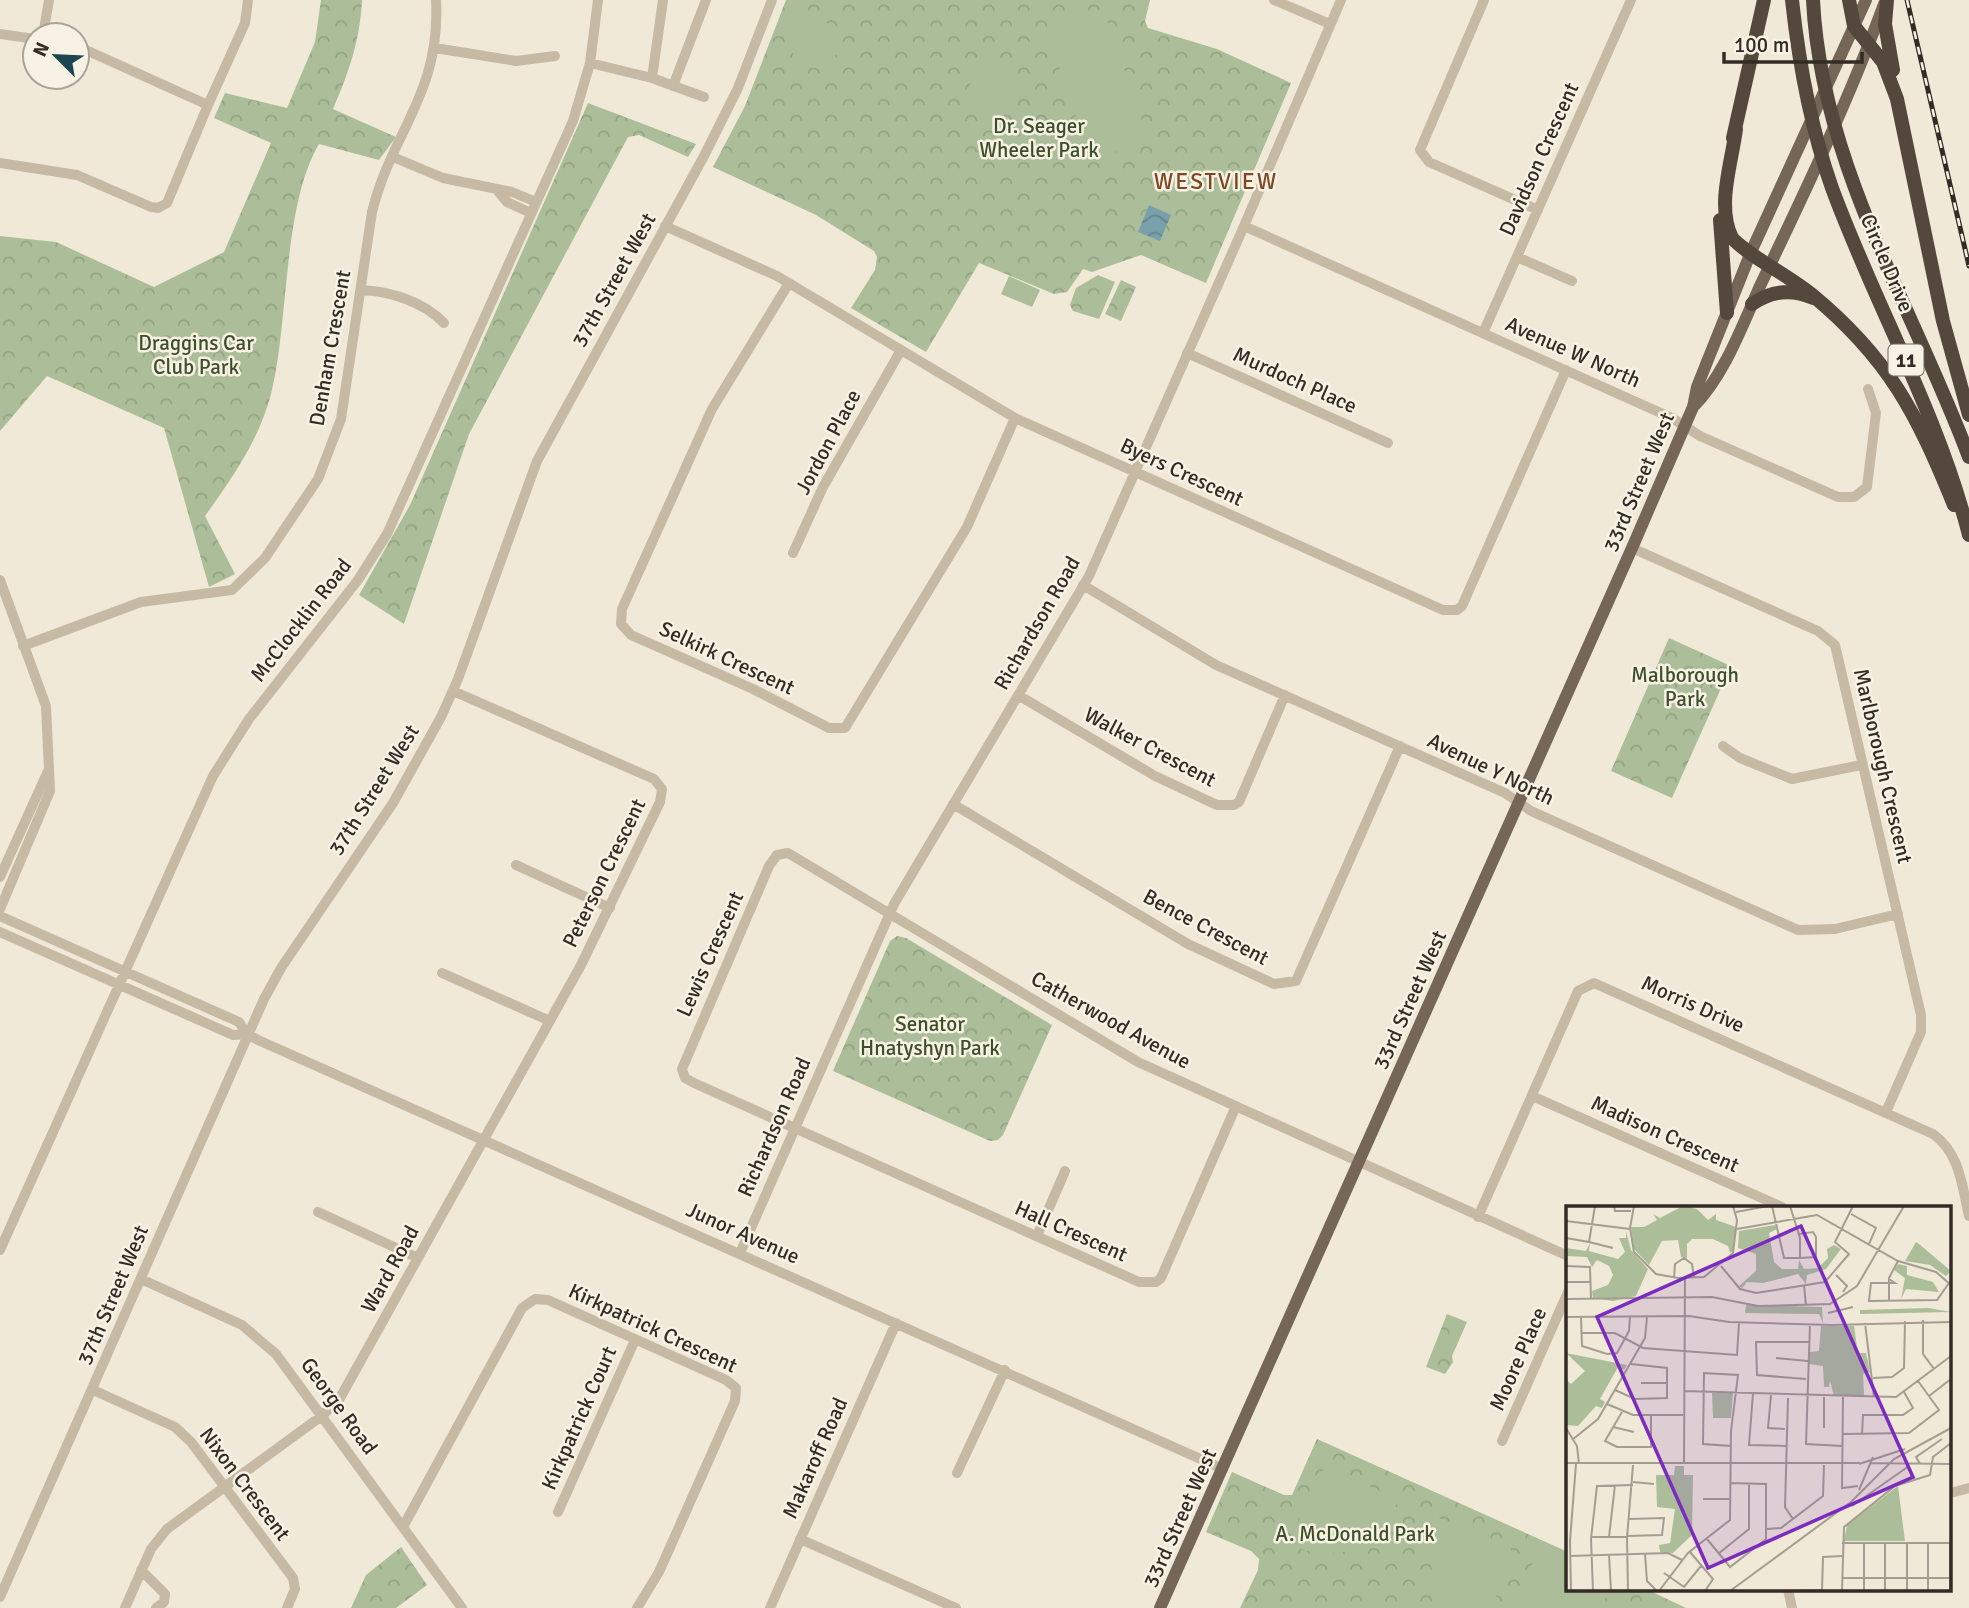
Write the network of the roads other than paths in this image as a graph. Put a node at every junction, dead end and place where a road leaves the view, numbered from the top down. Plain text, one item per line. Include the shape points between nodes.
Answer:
1 (49, 0) edge
2 (248, 0) edge
3 (436, 0) edge
4 (598, 0) edge
5 (663, 0) edge
6 (706, 0) edge
7 (772, 0) edge
8 (1274, 0) edge
9 (1340, 0) edge
10 (1484, 0) edge
11 (1631, 0) edge
12 (1764, 0) edge
13 (1792, 0) edge
14 (1813, 0) edge
15 (1849, 0) edge
16 (1866, 0) edge
17 (1886, 0) edge
18 (45, 21) edge
19 (1330, 24) junction
20 (1854, 26) junction
21 (0, 34) edge
22 (21, 36) edge
23 (1869, 44) junction
24 (435, 48) junction
25 (91, 52) edge
26 (555, 56) dead end
27 (590, 63) junction
28 (652, 78) junction
29 (673, 86) junction
30 (704, 97) dead end
31 (1896, 99) junction
32 (208, 104) junction
33 (1735, 129) junction
34 (393, 157) junction
35 (0, 163) edge
36 (498, 191) junction
37 (536, 202) junction
38 (1538, 210) junction
39 (531, 213) junction
40 (666, 226) junction
41 (1244, 226) junction
42 (1751, 252) junction
43 (1517, 257) junction
44 (1771, 264) junction
45 (1572, 281) dead end
46 (789, 283) junction
47 (361, 290) junction
48 (1752, 304) junction
49 (1829, 308) junction
50 (1727, 313) junction
51 (444, 323) dead end
52 (1483, 333) junction
53 (901, 351) junction
54 (1187, 353) junction
55 (1566, 370) junction
56 (1868, 389) dead end
57 (1693, 407) junction
58 (1969, 415) edge
59 (1016, 418) junction
60 (1685, 427) junction
61 (1388, 443) dead end
62 (1969, 457) edge
63 (1135, 472) junction
64 (1969, 535) edge
65 (1969, 543) edge
66 (1632, 548) junction
67 (793, 553) dead end
68 (0, 580) edge
69 (1083, 585) junction
70 (23, 646) junction
71 (453, 691) junction
72 (1018, 695) junction
73 (1285, 695) junction
74 (1400, 746) junction
75 (1723, 746) dead end
76 (1861, 765) junction
77 (48, 771) junction
78 (1519, 803) junction
79 (953, 804) junction
80 (0, 848) edge
81 (10, 853) junction
82 (21, 857) junction
83 (516, 865) dead end
84 (0, 877) edge
85 (610, 908) junction
86 (0, 909) edge
87 (890, 914) junction
88 (1898, 914) junction
89 (0, 916) edge
90 (0, 932) edge
91 (125, 973) junction
92 (442, 973) dead end
93 (119, 985) junction
94 (550, 1021) junction
95 (247, 1034) junction
96 (1532, 1096) junction
97 (1236, 1107) junction
98 (1886, 1112) junction
99 (795, 1128) junction
100 (485, 1139) junction
101 (1359, 1162) junction
102 (1065, 1171) dead end
103 (1780, 1206) edge
104 (318, 1212) dead end
105 (1969, 1216) edge
106 (1478, 1217) junction
107 (1037, 1236) junction
108 (0, 1250) edge
109 (740, 1253) junction
110 (1566, 1255) edge
111 (418, 1258) junction
112 (141, 1279) junction
113 (1566, 1297) edge
114 (896, 1323) junction
115 (635, 1340) junction
116 (1004, 1370) junction
117 (93, 1390) junction
118 (323, 1415) junction
119 (1502, 1441) dead end
120 (1223, 1469) junction
121 (957, 1473) dead end
122 (224, 1488) junction
123 (1969, 1488) edge
124 (1952, 1492) edge
125 (558, 1512) dead end
126 (403, 1527) junction
127 (800, 1539) junction
128 (141, 1570) junction
129 (1787, 1590) edge
130 (0, 1597) edge
131 (125, 1608) edge
132 (156, 1608) edge
133 (287, 1608) edge
134 (462, 1608) edge
135 (637, 1608) edge
136 (769, 1608) edge
137 (956, 1608) edge
138 (1160, 1608) edge
139 (1792, 1608) edge

1 - 18 street
2 - 32 street via 245,23
3 - 24 street, Denham Crescent
4 - 27 street, McClocklin Road
5 - 28 street
6 - 29 street
7 - 40 street, 37th Street West via 738,88
8 - 19 street
9 - 19 street, Richardson Road
10 - 38 street via 1420,150 1429,162
11 - 38 street, Davidson Crescent
12 - 33 highway
13 - 64 highway, Circle Drive / 11 via 1800,73 1832,187 1933,422
14 - 62 highway, Circle Drive / 11 via 1822,83 1846,163
15 - 20 highway
16 - 20 main road, 33rd Street West
17 - 23 main road, 33rd Street West
17 - 31 highway via 1887,48
19 - 41 street, Richardson Road
20 - 23 highway
20 - 42 main road, 33rd Street West
21 - 22 street
23 - 31 highway via 1884,62
23 - 44 main road, 33rd Street West
24 - 26 street via 516,61
24 - 34 street, Denham Crescent via 427,83
25 - 32 street
27 - 28 street
27 - 37 street, McClocklin Road via 573,121
28 - 29 street
29 - 30 street
31 - 58 highway via 1943,321
32 - 35 street via 167,203 158,208 77,175
33 - 42 highway via 1726,223 1732,238
33 - 50 highway via 1720,211
34 - 36 street via 443,178
34 - 47 street, Denham Crescent via 373,204
36 - 37 street
36 - 39 street via 507,202
37 - 39 street, McClocklin Road
38 - 43 street, Davidson Crescent
39 - 91 street, McClocklin Road via 395,520 358,580 224,756
40 - 46 street, Byers Crescent
40 - 71 street, 37th Street West via 537,461
41 - 52 street, Avenue W North
41 - 54 street, Richardson Road
42 - 44 highway
42 - 50 main road, 33rd Street West
43 - 45 street
43 - 52 street, Davidson Crescent
44 - 48 main road, 33rd Street West
44 - 49 highway
46 - 53 street, Byers Crescent
46 - 59 street, Selkirk Crescent via 703,427 622,609 621,624 631,635 829,728 845,728 967,527
47 - 51 street via 417,304
47 - 70 street, Denham Crescent via 345,399 327,457 302,506 251,574 232,590 141,602
48 - 49 highway via 1769,294 1793,292
48 - 57 main road, 33rd Street West via 1708,392
49 - 65 highway via 1875,355 1903,394 1926,435
50 - 57 main road, 33rd Street West
52 - 55 street, Avenue W North
53 - 59 street, Byers Crescent
53 - 67 street, Jordon Place via 823,487
54 - 61 street, Murdoch Place
54 - 63 street, Richardson Road
55 - 60 street, Avenue W North
55 - 63 street, Byers Crescent via 1458,610 1443,610
56 - 60 street, Avenue W North via 1876,413 1869,473 1867,487 1854,497 1830,494
57 - 60 main road, 33rd Street West
59 - 63 street, Byers Crescent
60 - 66 main road, 33rd Street West
63 - 69 street, Richardson Road
66 - 76 street, Marlborough Crescent via 1818,631 1835,645
66 - 78 main road, 33rd Street West
68 - 70 street
69 - 72 street, Richardson Road
69 - 73 street, Avenue Y North via 1206,660
70 - 77 street via 46,706
71 - 85 street, Peterson Crescent via 660,785 660,802
71 - 95 street, 37th Street West via 408,779 281,968
72 - 73 street, Walker Crescent via 1155,776 1227,806 1239,802
72 - 79 street, Richardson Road
73 - 74 street, Avenue Y North
74 - 78 street, Avenue Y North
74 - 79 street, Bence Crescent via 1296,981 1285,985 1188,944
75 - 76 street via 1792,779
76 - 88 street, Marlborough Crescent
77 - 81 street
77 - 82 street via 50,792
78 - 88 street, Avenue Y North via 1798,930 1835,929
78 - 101 main road, 33rd Street West
79 - 87 street, Richardson Road
80 - 81 street
81 - 82 street
81 - 84 street
82 - 86 street
83 - 85 street
85 - 94 street, Peterson Crescent
87 - 97 street, Catherwood Avenue via 1128,1056
87 - 99 street, Richardson Road
87 - 99 street, Lewis Crescent via 795,855 777,855 769,866 682,1069 685,1078
88 - 98 street, Marlborough Crescent via 1920,1005 1921,1032
89 - 91 street, Junor Avenue
90 - 93 street, Junor Avenue
91 - 93 street, McClocklin Road
91 - 95 street, Junor Avenue via 239,1022
92 - 94 street
93 - 95 street, Junor Avenue via 233,1035
93 - 108 street, McClocklin Road
94 - 100 street, Peterson Crescent
95 - 100 street, Junor Avenue
95 - 112 street, 37th Street West
96 - 98 street, Morris Drive via 1578,991 1594,983
96 - 103 street, Madison Crescent
96 - 106 street, Morris Drive
97 - 101 street, Catherwood Avenue
97 - 107 street, Hall Crescent via 1156,1282 1139,1282
98 - 105 street, Morris Drive via 1947,1144 1955,1158
99 - 107 street, Hall Crescent
99 - 109 street, Richardson Road
100 - 109 street, Junor Avenue
100 - 111 street, Ward Road
101 - 106 street, Catherwood Avenue
101 - 120 main road, 33rd Street West
102 - 107 street
104 - 111 street
106 - 110 street, Catherwood Avenue
109 - 114 street, Junor Avenue
111 - 118 street, Ward Road via 340,1398
112 - 117 street, 37th Street West
112 - 118 street, George Road via 254,1333 276,1353
113 - 119 street, Moore Place
114 - 116 street, Junor Avenue
114 - 127 street, Makaroff Road
115 - 125 street, Kirkpatrick Court
115 - 126 street, Kirkpatrick Crescent via 541,1298 522,1308
115 - 135 street, Kirkpatrick Crescent via 726,1380 738,1394 659,1572
116 - 120 street, Junor Avenue
116 - 121 street
117 - 122 street, Nixon Crescent via 175,1427 191,1441
117 - 130 street, 37th Street West
118 - 122 street, Ward Road
118 - 126 street, George Road
120 - 138 main road, 33rd Street West
122 - 128 street, Ward Road via 167,1529
122 - 133 street, Nixon Crescent via 293,1578 295,1589
123 - 124 street
126 - 134 street, George Road
127 - 136 street, Makaroff Road
127 - 137 street
128 - 131 street, Ward Road
128 - 132 street via 165,1594
129 - 139 street

